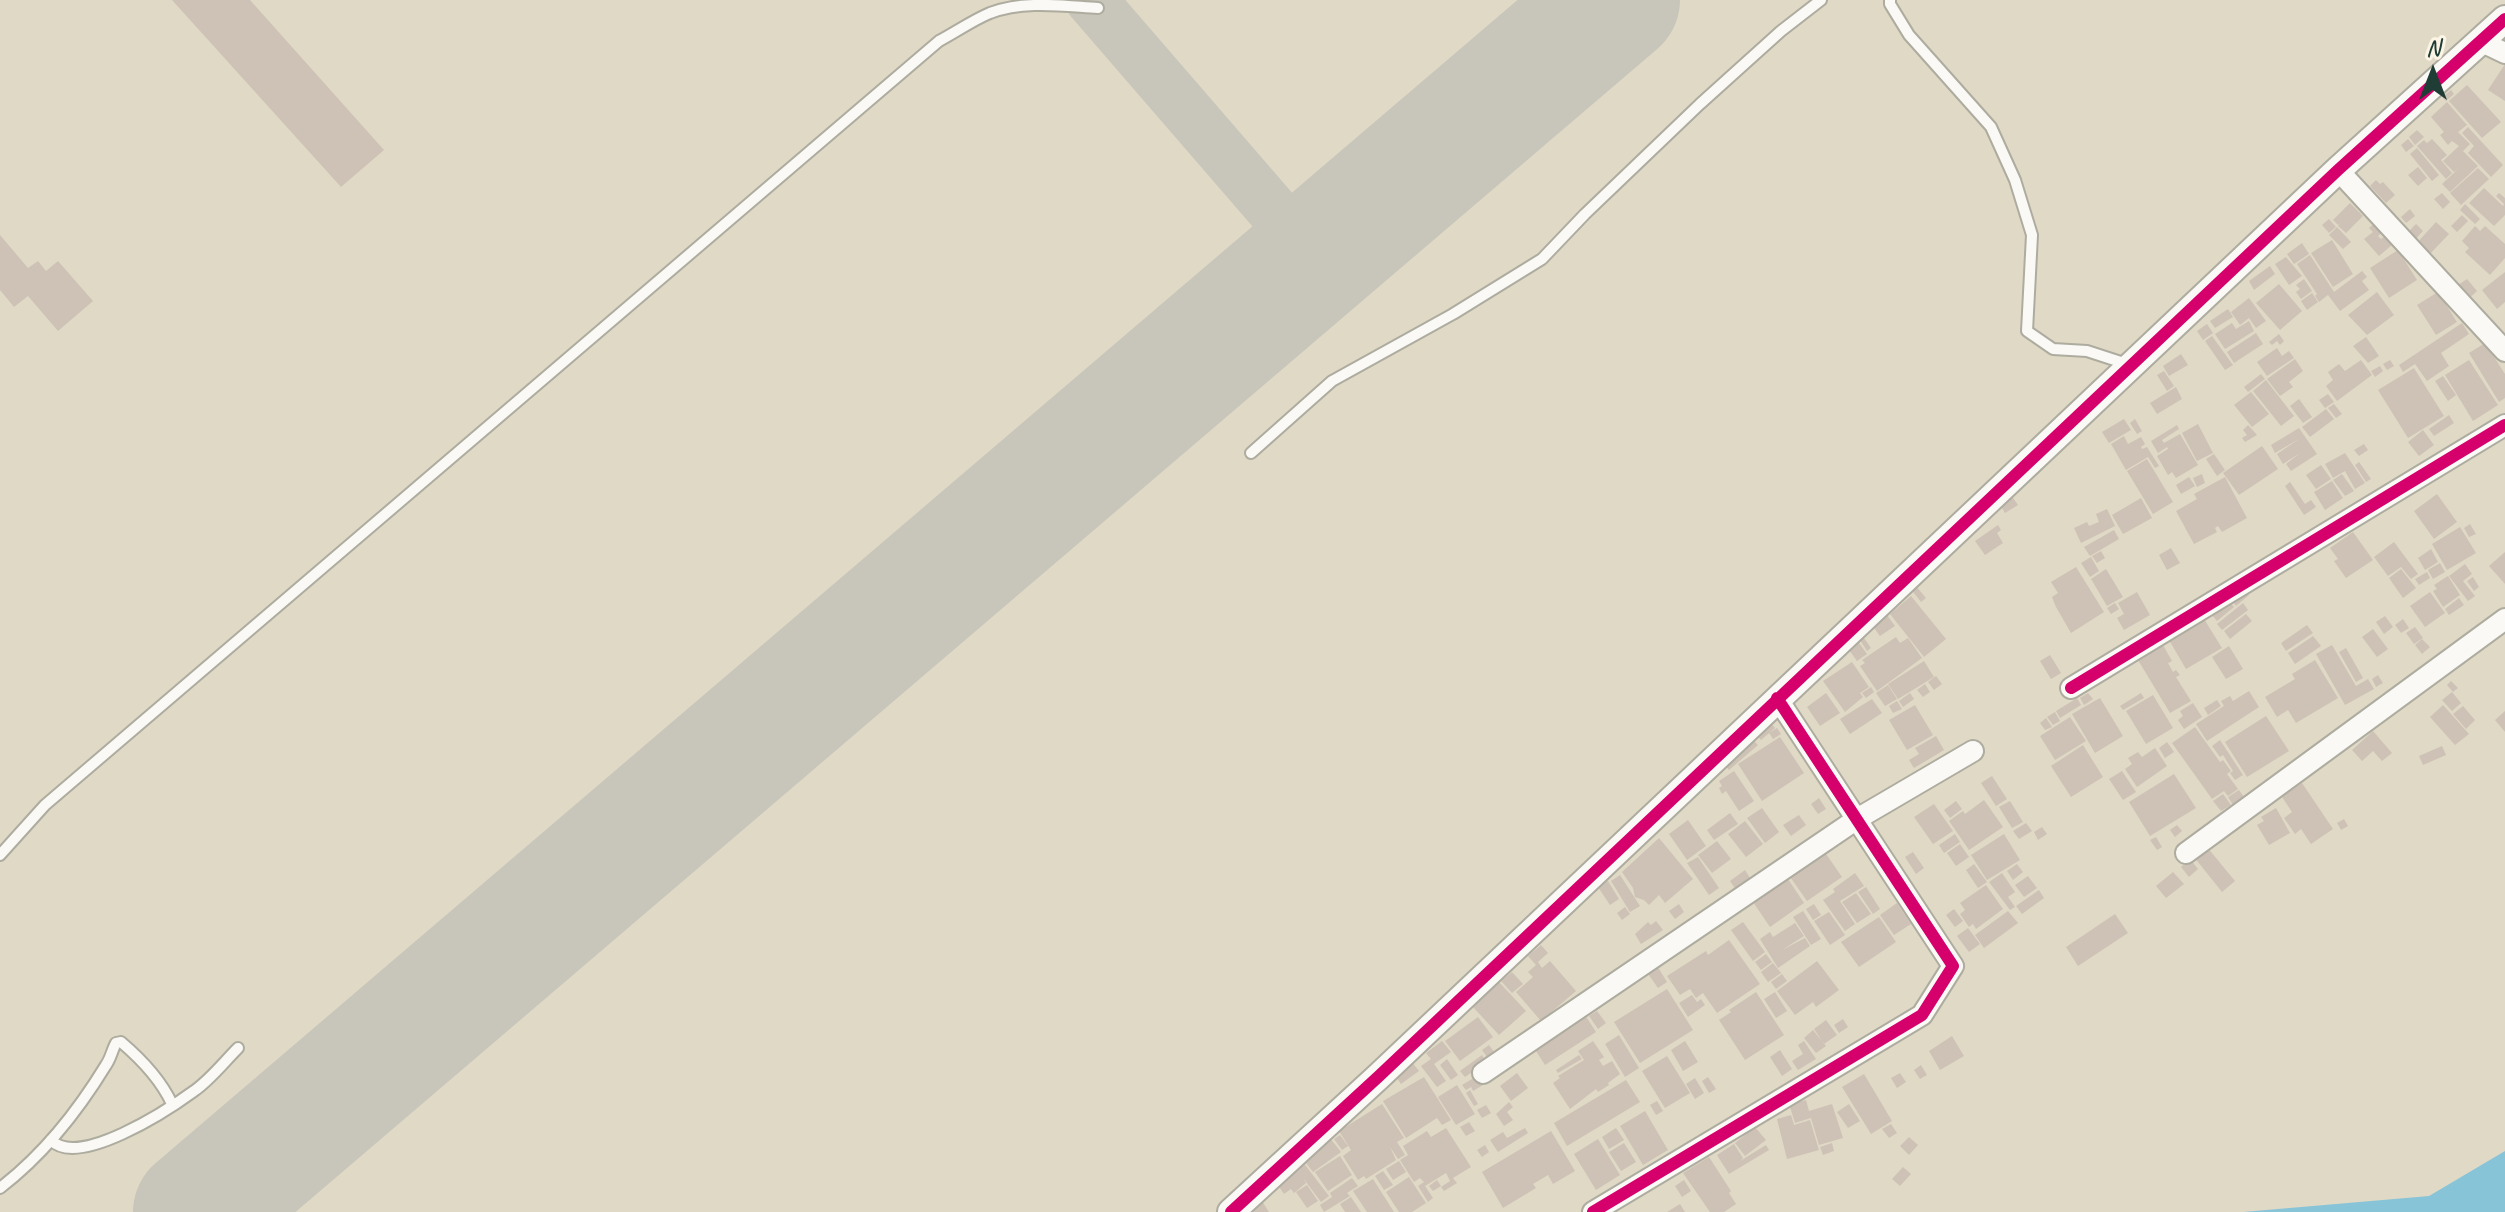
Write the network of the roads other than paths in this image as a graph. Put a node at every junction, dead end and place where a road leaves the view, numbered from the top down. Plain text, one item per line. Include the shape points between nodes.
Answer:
1 (1821, 0) edge
2 (1890, 0) edge
3 (1098, 8) dead end
4 (2505, 19) edge
5 (2480, 41) junction
6 (2505, 53) edge
7 (2338, 170) junction
8 (2505, 351) edge
9 (2131, 365) junction
10 (2505, 425) edge
11 (1251, 453) dead end
12 (2505, 619) edge
13 (2071, 688) dead end
14 (1777, 698) junction
15 (1973, 751) dead end
16 (1857, 819) junction
17 (2186, 853) dead end
18 (0, 855) edge
19 (238, 1048) dead end
20 (1483, 1073) dead end
21 (172, 1104) junction
22 (51, 1140) junction
23 (0, 1188) edge
24 (1231, 1212) edge
25 (1593, 1212) edge

1 - 11 lane via 1700,104 1542,259 1332,381
2 - 9 lane via 1909,35 1991,127 2015,180 2032,235 2027,331 2053,349 2087,351
3 - 18 lane via 1012,7 939,41 45,805
4 - 5 street
5 - 6 street
5 - 7 street
7 - 8 street
7 - 9 street
9 - 14 street
10 - 13 street
12 - 17 street
14 - 16 street
14 - 24 street
15 - 16 street
16 - 20 street
16 - 25 street via 1953,966 1922,1015
19 - 21 lane via 196,1090
21 - 22 lane via 119,1136 78,1149 59,1147
21 - 22 lane via 131,1050 116,1043 107,1065
22 - 23 lane

